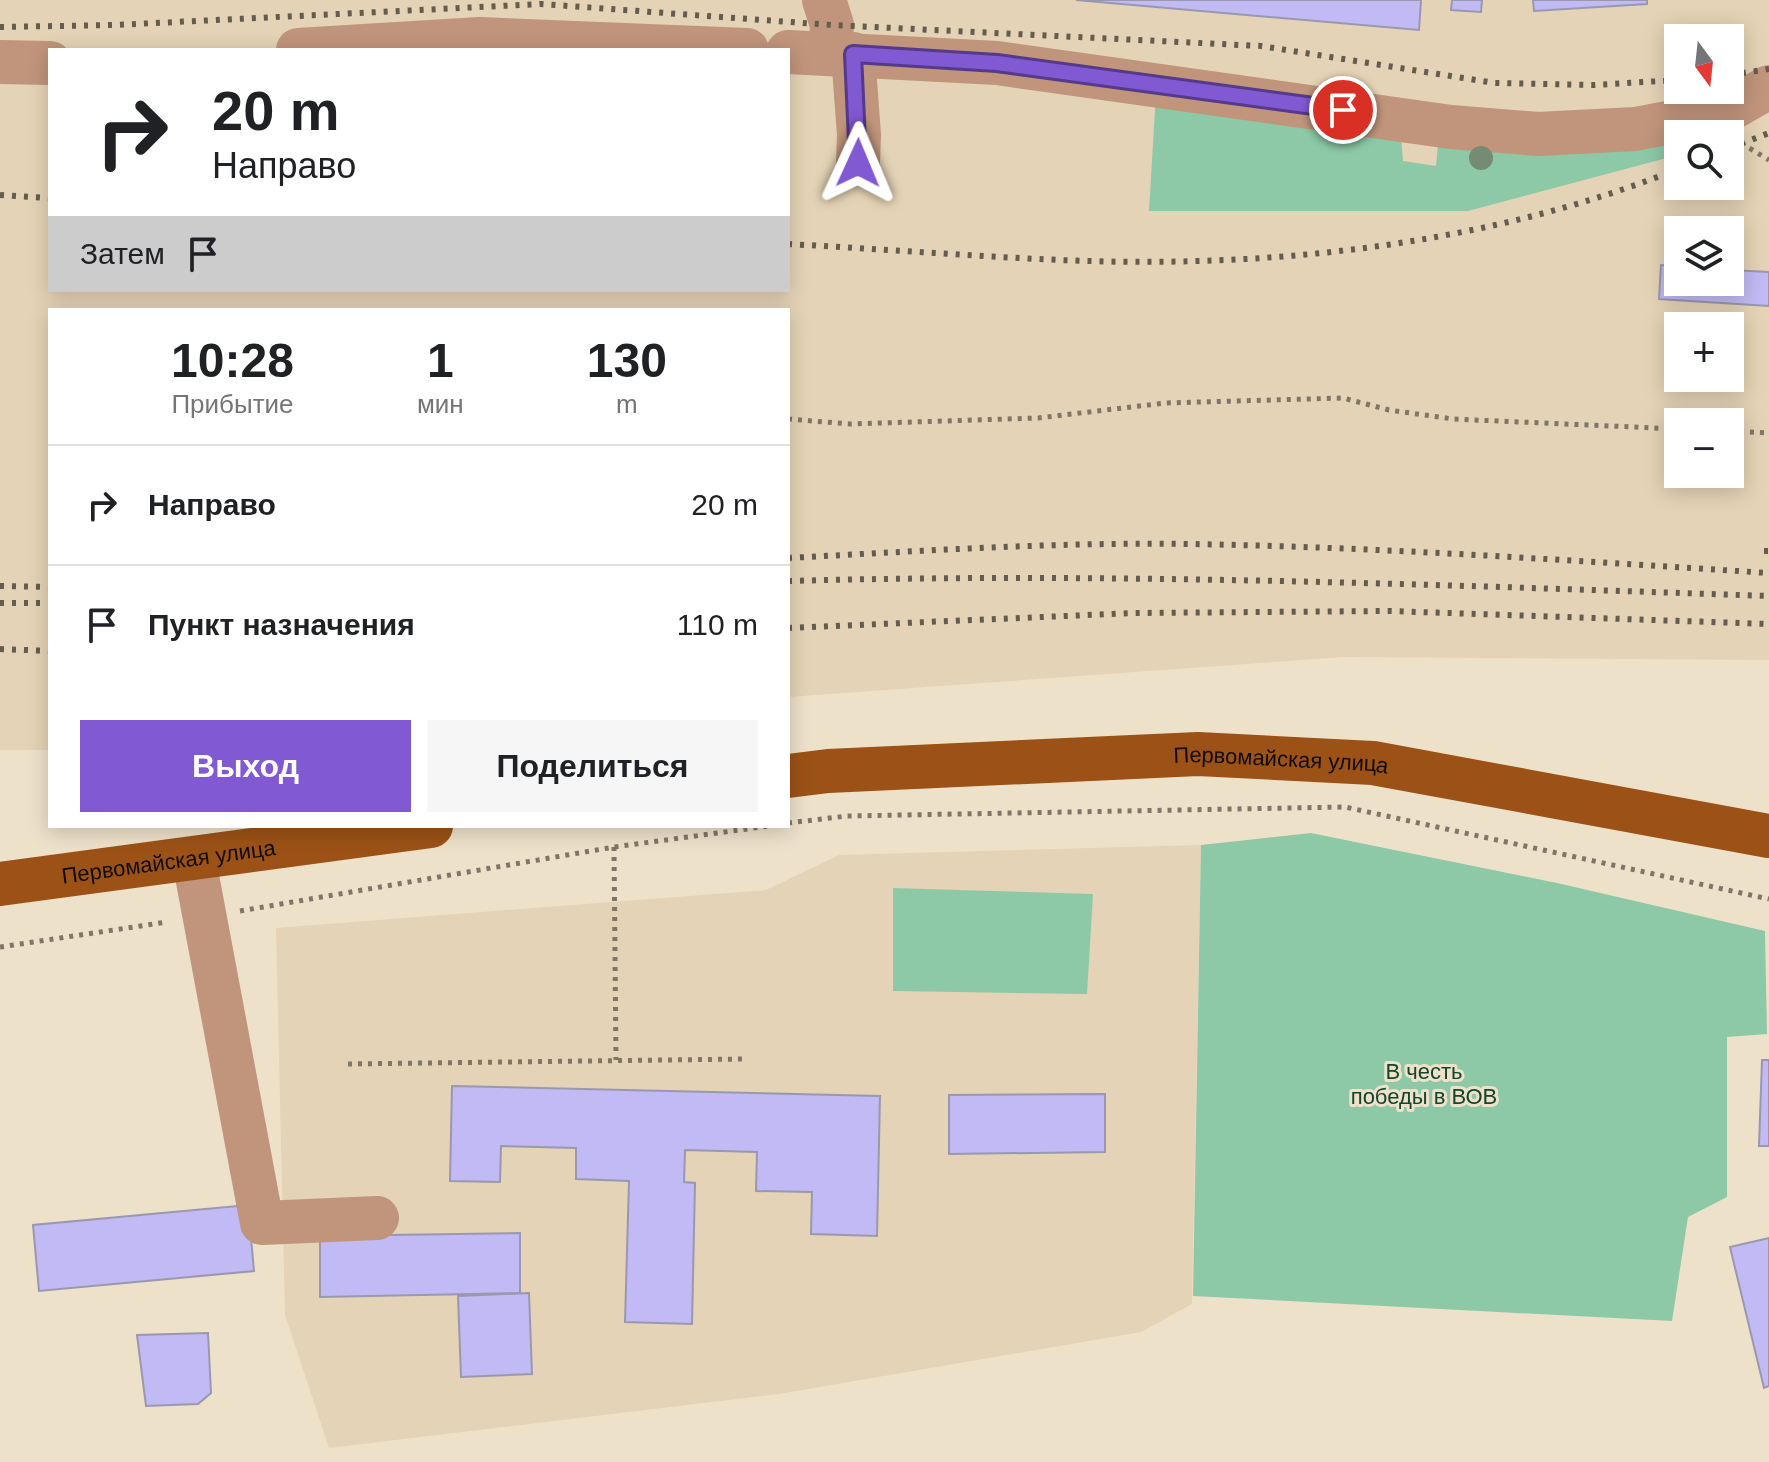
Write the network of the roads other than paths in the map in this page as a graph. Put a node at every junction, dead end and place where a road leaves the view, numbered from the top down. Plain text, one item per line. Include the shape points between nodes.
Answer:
1 (824, 0) edge
2 (331, 48) edge
3 (698, 48) edge
4 (824, 53) edge
5 (0, 62) edge
6 (48, 63) edge
7 (1769, 87) edge
8 (1769, 102) edge
9 (1732, 120) edge
10 (1735, 120) edge
11 (1664, 127) edge
12 (858, 163) dead end
13 (790, 776) edge
14 (417, 828) edge
15 (1769, 836) edge
16 (194, 860) junction
17 (0, 884) edge
18 (377, 1218) dead end

1 - 4 lane via 832,25
2 - 3 lane via 480,39
4 - 11 lane via 997,63 1451,127 1538,134
4 - 12 lane
5 - 6 lane
7 - 9 lane
8 - 10 lane
13 - 15 main road, Первомайская улица via 1198,754 1373,763
14 - 16 main road, Первомайская улица
16 - 17 main road, Первомайская улица
16 - 18 lane via 262,1223

